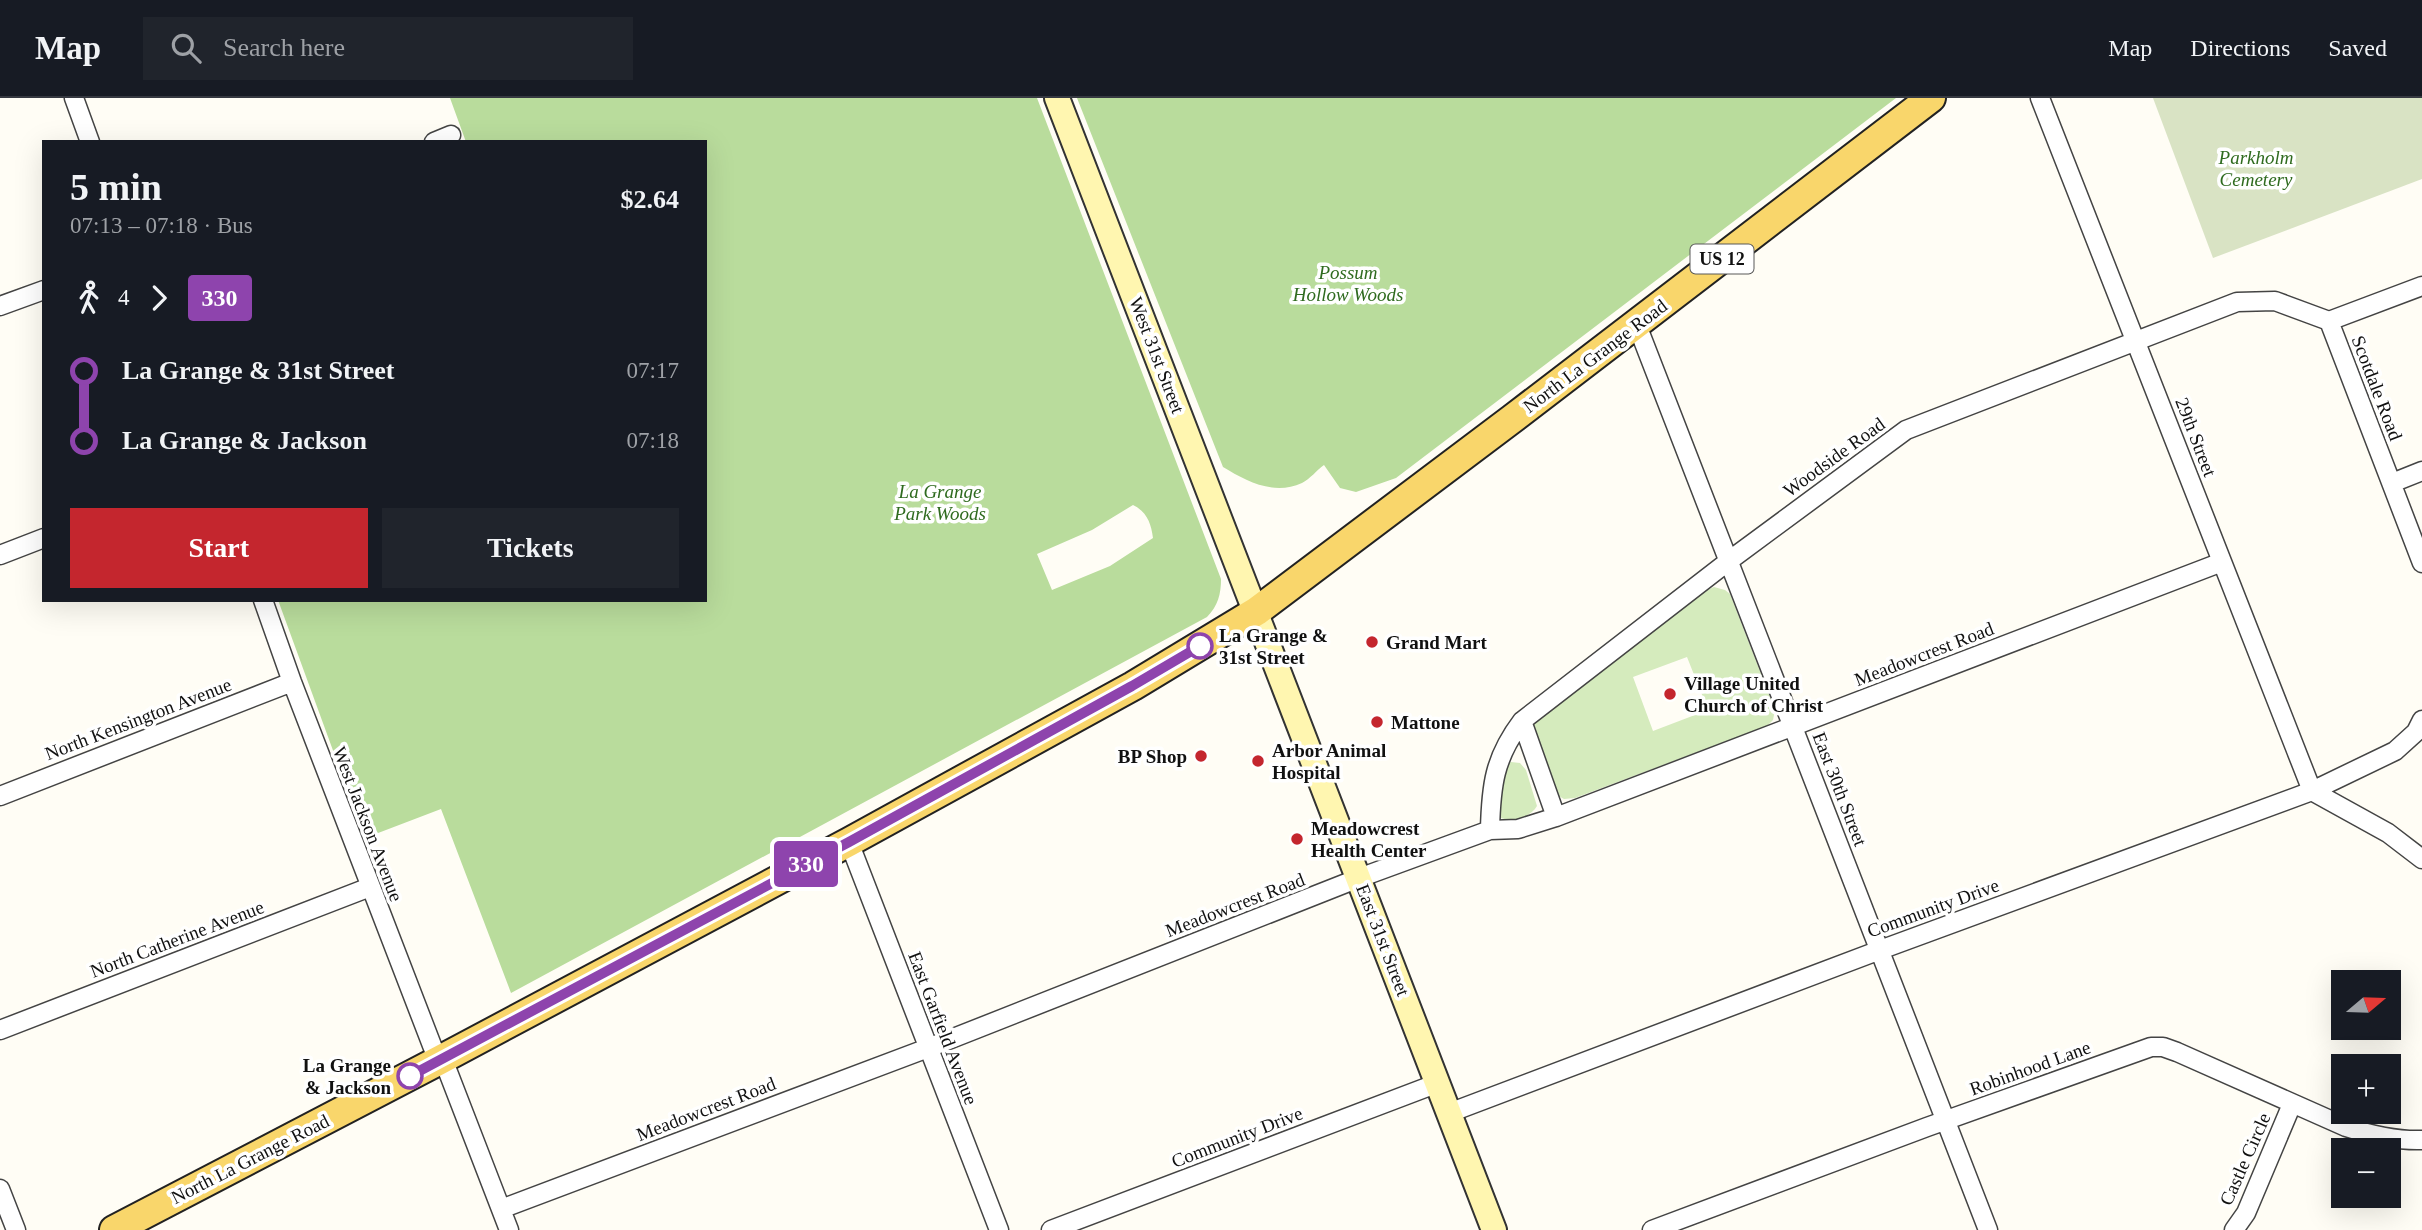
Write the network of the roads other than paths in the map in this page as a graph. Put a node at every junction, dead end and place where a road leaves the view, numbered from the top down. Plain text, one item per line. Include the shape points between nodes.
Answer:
1 (74, 98) edge
2 (1057, 98) edge
3 (1931, 98) edge
4 (2040, 98) edge
5 (89, 140) edge
6 (2422, 286) edge
7 (42, 291) edge
8 (0, 306) edge
9 (2329, 321) junction
10 (1637, 325) junction
11 (2136, 341) junction
12 (2422, 471) edge
13 (2392, 483) junction
14 (42, 539) edge
15 (0, 555) edge
16 (1730, 560) junction
17 (2222, 562) junction
18 (2422, 563) edge
19 (264, 602) edge
20 (1257, 611) junction
21 (292, 682) junction
22 (2422, 720) edge
23 (1522, 721) junction
24 (1794, 727) junction
25 (2312, 791) junction
26 (0, 796) edge
27 (1556, 817) junction
28 (1490, 830) junction
29 (849, 842) junction
30 (2422, 859) edge
31 (1359, 878) junction
32 (370, 887) junction
33 (1880, 950) junction
34 (0, 1030) edge
35 (928, 1048) junction
36 (441, 1060) junction
37 (1438, 1083) junction
38 (2292, 1104) junction
39 (1449, 1113) junction
40 (1946, 1121) junction
41 (2422, 1140) edge
42 (0, 1189) edge
43 (501, 1209) junction
44 (16, 1230) edge
45 (114, 1230) edge
46 (509, 1230) edge
47 (999, 1230) edge
48 (1051, 1230) edge
49 (1494, 1230) edge
50 (1652, 1230) edge
51 (1988, 1230) edge
52 (2234, 1230) edge

1 - 5 street
2 - 20 main road, West 31st Street
3 - 10 main road, North La Grange Road / US 12
4 - 11 street, 29th Street
6 - 9 street, Scotdale Road
7 - 8 street
9 - 11 street, Woodside Road via 2275,301 2237,302
9 - 13 street, Scotdale Road
10 - 16 street, East 30th Street
10 - 20 main road, North La Grange Road / US 12
11 - 16 street, Woodside Road via 1906,430
11 - 17 street, 29th Street
12 - 13 street
13 - 18 street, Scotdale Road
14 - 15 street
16 - 23 street, Woodside Road
16 - 24 street, East 30th Street
17 - 24 street, Meadowcrest Road
17 - 25 street, 29th Street
19 - 21 street, West Jackson Avenue
20 - 29 main road, North La Grange Road / US 12
20 - 31 main road, East 31st Street
21 - 26 street, North Kensington Avenue
21 - 32 street, West Jackson Avenue
22 - 25 street, Community Drive via 2395,751
23 - 27 street
23 - 28 street, Woodside Road via 1495,770
24 - 27 street, Meadowcrest Road
24 - 33 street, East 30th Street
25 - 30 street
25 - 33 street, Community Drive
27 - 28 street, Meadowcrest Road via 1518,829
28 - 31 street, Meadowcrest Road
29 - 35 street, East Garfield Avenue
29 - 36 main road, North La Grange Road / US 12
31 - 35 street, Meadowcrest Road
31 - 37 main road, East 31st Street
32 - 34 street, North Catherine Avenue
32 - 36 street, West Jackson Avenue
33 - 39 street, Community Drive
33 - 40 street, East 30th Street
35 - 43 street, Meadowcrest Road
35 - 47 street, East Garfield Avenue
36 - 43 street, West Jackson Avenue
36 - 45 main road, North La Grange Road / US 12
37 - 39 main road, East 31st Street
37 - 48 street, Community Drive
38 - 40 street, Robinhood Lane via 2177,1052 2151,1047
38 - 41 street, Robinhood Lane via 2375,1136
38 - 52 street, Castle Circle via 2246,1213
39 - 49 main road, East 31st Street
40 - 50 street, Robinhood Lane
40 - 51 street, East 30th Street
42 - 44 street
43 - 46 street, West Jackson Avenue

